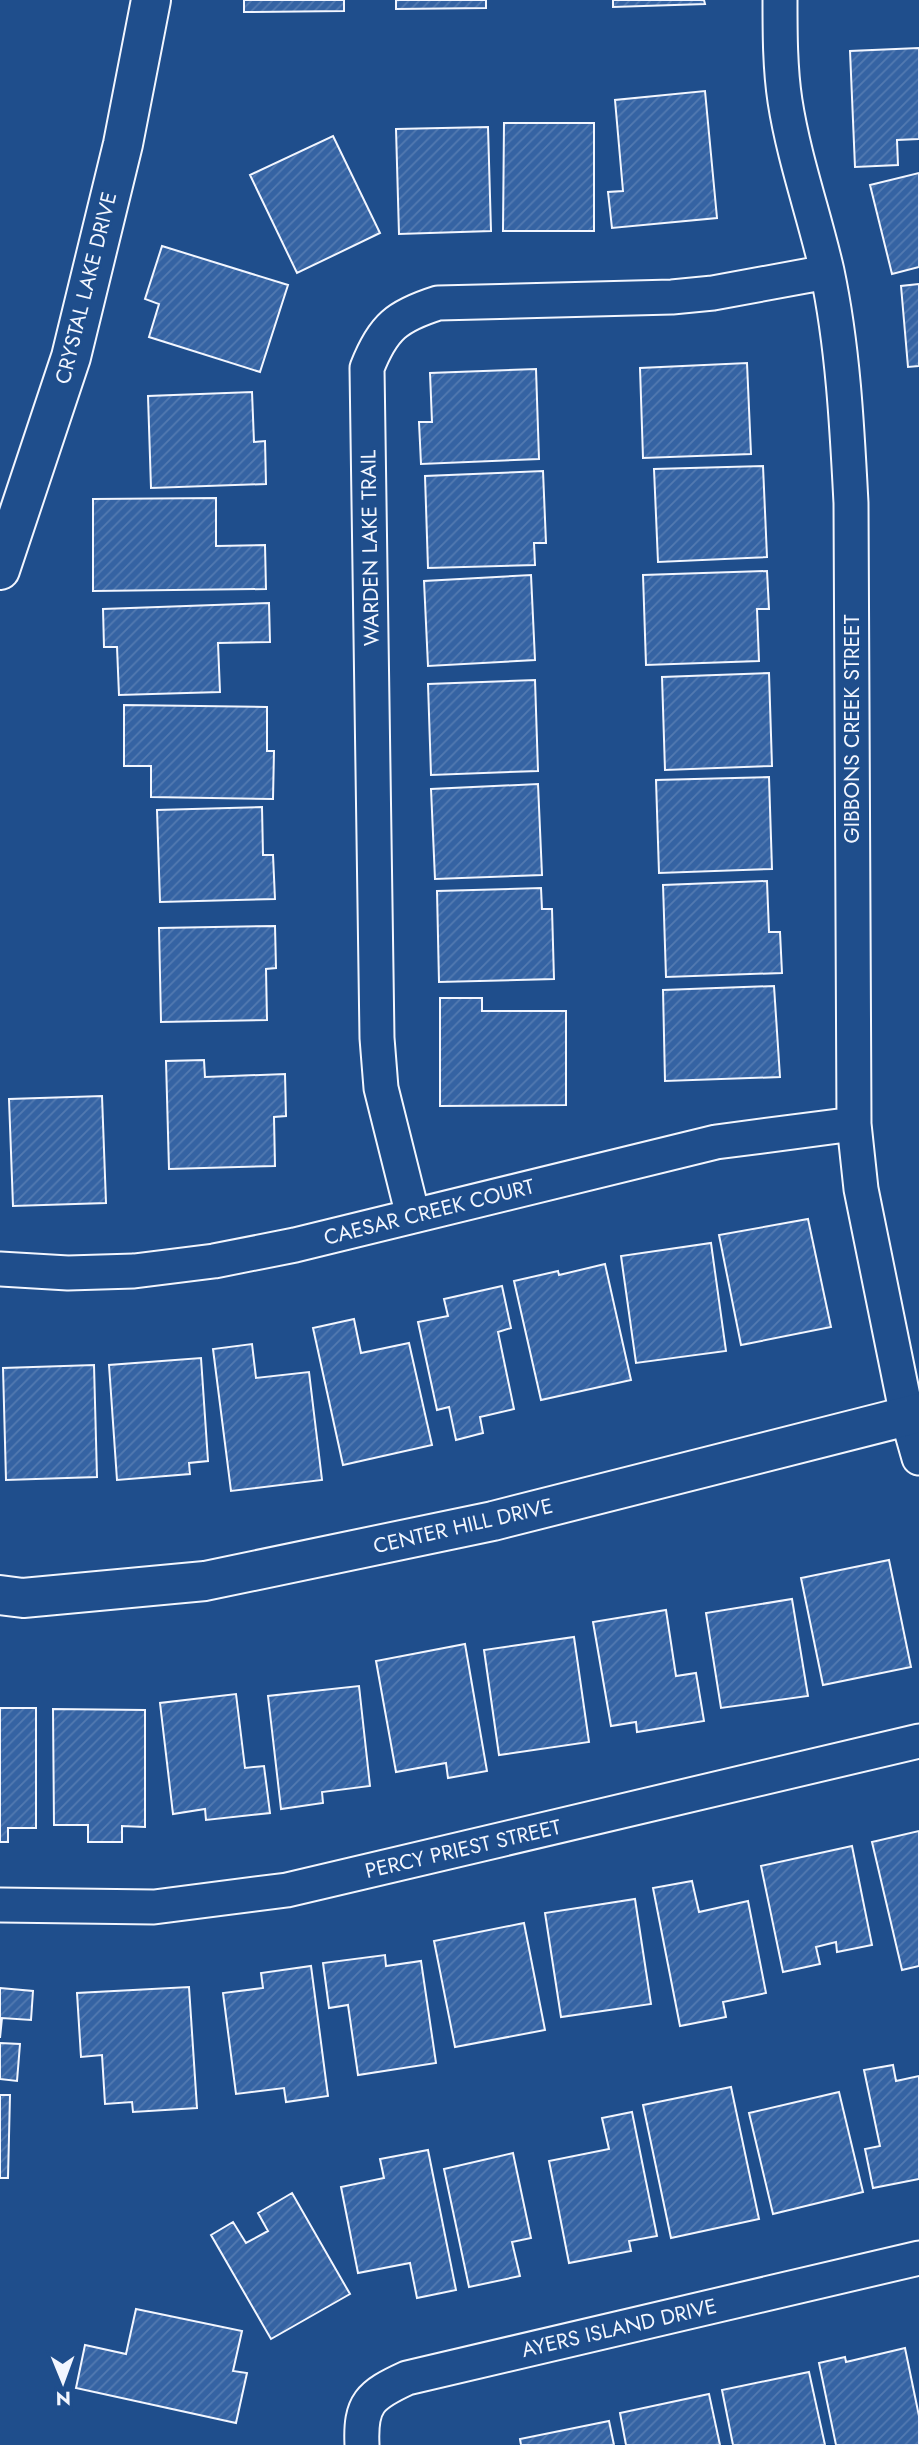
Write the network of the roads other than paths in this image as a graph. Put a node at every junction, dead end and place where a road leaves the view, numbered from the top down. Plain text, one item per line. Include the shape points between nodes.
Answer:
1 (780, 0) edge
2 (144, 1) edge
3 (827, 272) junction
4 (0, 570) edge
5 (854, 1124) junction
6 (413, 1216) junction
7 (0, 1269) edge
8 (913, 1414) edge
9 (919, 1458) edge
10 (0, 1595) edge
11 (919, 1741) edge
12 (0, 1905) edge
13 (919, 2258) edge
14 (362, 2445) edge

1 - 3 street, GIBBONS CREEK STREET via 784,99
2 - 4 street, CRYSTAL LAKE DRIVE via 123,144 71,357
3 - 5 street, GIBBONS CREEK STREET via 847,416 851,503
3 - 6 street, WARDEN LAKE TRAIL via 672,297 438,303 411,311 390,327 376,346 368,368 377,1038 384,1101
5 - 6 street, CAESAR CREEK COURT via 716,1142
5 - 8 street, GIBBONS CREEK STREET via 861,1189
6 - 7 street, CAESAR CREEK COURT via 214,1261 134,1271
8 - 9 street, GIBBONS CREEK STREET
8 - 10 street, CENTER HILL DRIVE via 494,1521 205,1581 23,1598
11 - 12 street, PERCY PRIEST STREET via 287,1890 153,1907
13 - 14 street, AYERS ISLAND DRIVE via 407,2378 379,2391 362,2413

